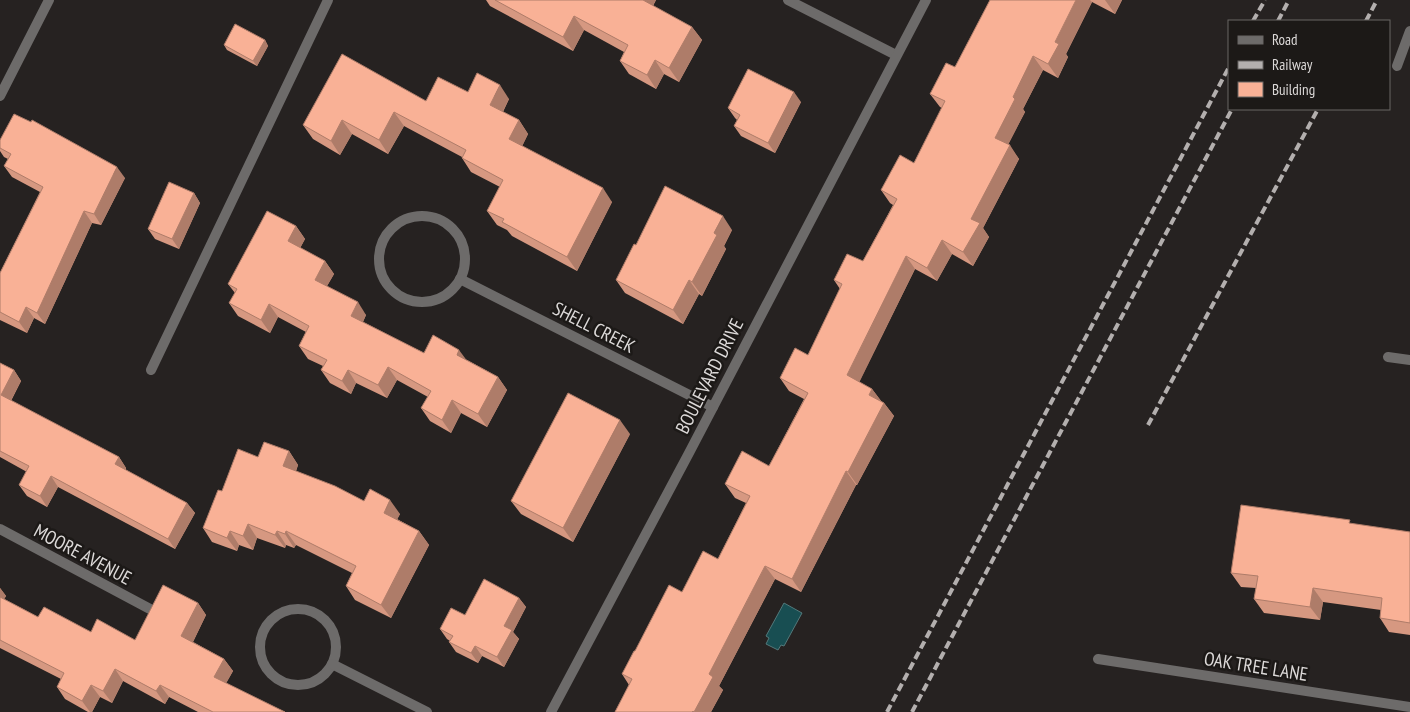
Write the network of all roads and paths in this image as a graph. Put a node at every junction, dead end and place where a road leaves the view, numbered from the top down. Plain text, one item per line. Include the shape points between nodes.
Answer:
1 (49, 0) edge
2 (328, 0) edge
3 (788, 0) edge
4 (926, 0) edge
5 (1410, 31) edge
6 (896, 55) junction
7 (1397, 66) dead end
8 (0, 96) edge
9 (460, 279) junction
10 (1388, 357) dead end
11 (1410, 360) edge
12 (151, 370) dead end
13 (713, 407) junction
14 (0, 529) edge
15 (150, 609) edge
16 (1098, 659) dead end
17 (332, 664) junction
18 (1410, 707) edge
19 (428, 712) edge
20 (551, 712) edge

1 - 8 street
2 - 12 street
3 - 6 street
4 - 6 street, BOULEVARD DRIVE
5 - 7 street
6 - 13 street, BOULEVARD DRIVE
9 - 9 street via 465,262 463,245 454,229 439,219 422,215 403,220 390,230 381,244 378,261 384,281 395,294 410,302 428,303 446,295
9 - 13 street, SHELL CREEK
10 - 11 street
13 - 20 street, BOULEVARD DRIVE
14 - 15 street, MOORE AVENUE
16 - 18 street, OAK TREE LANE
17 - 17 street via 337,647 333,630 324,618 310,610 292,608 283,612 275,616 264,631 260,647 264,664 276,678 293,685 310,684 325,674
17 - 19 street

